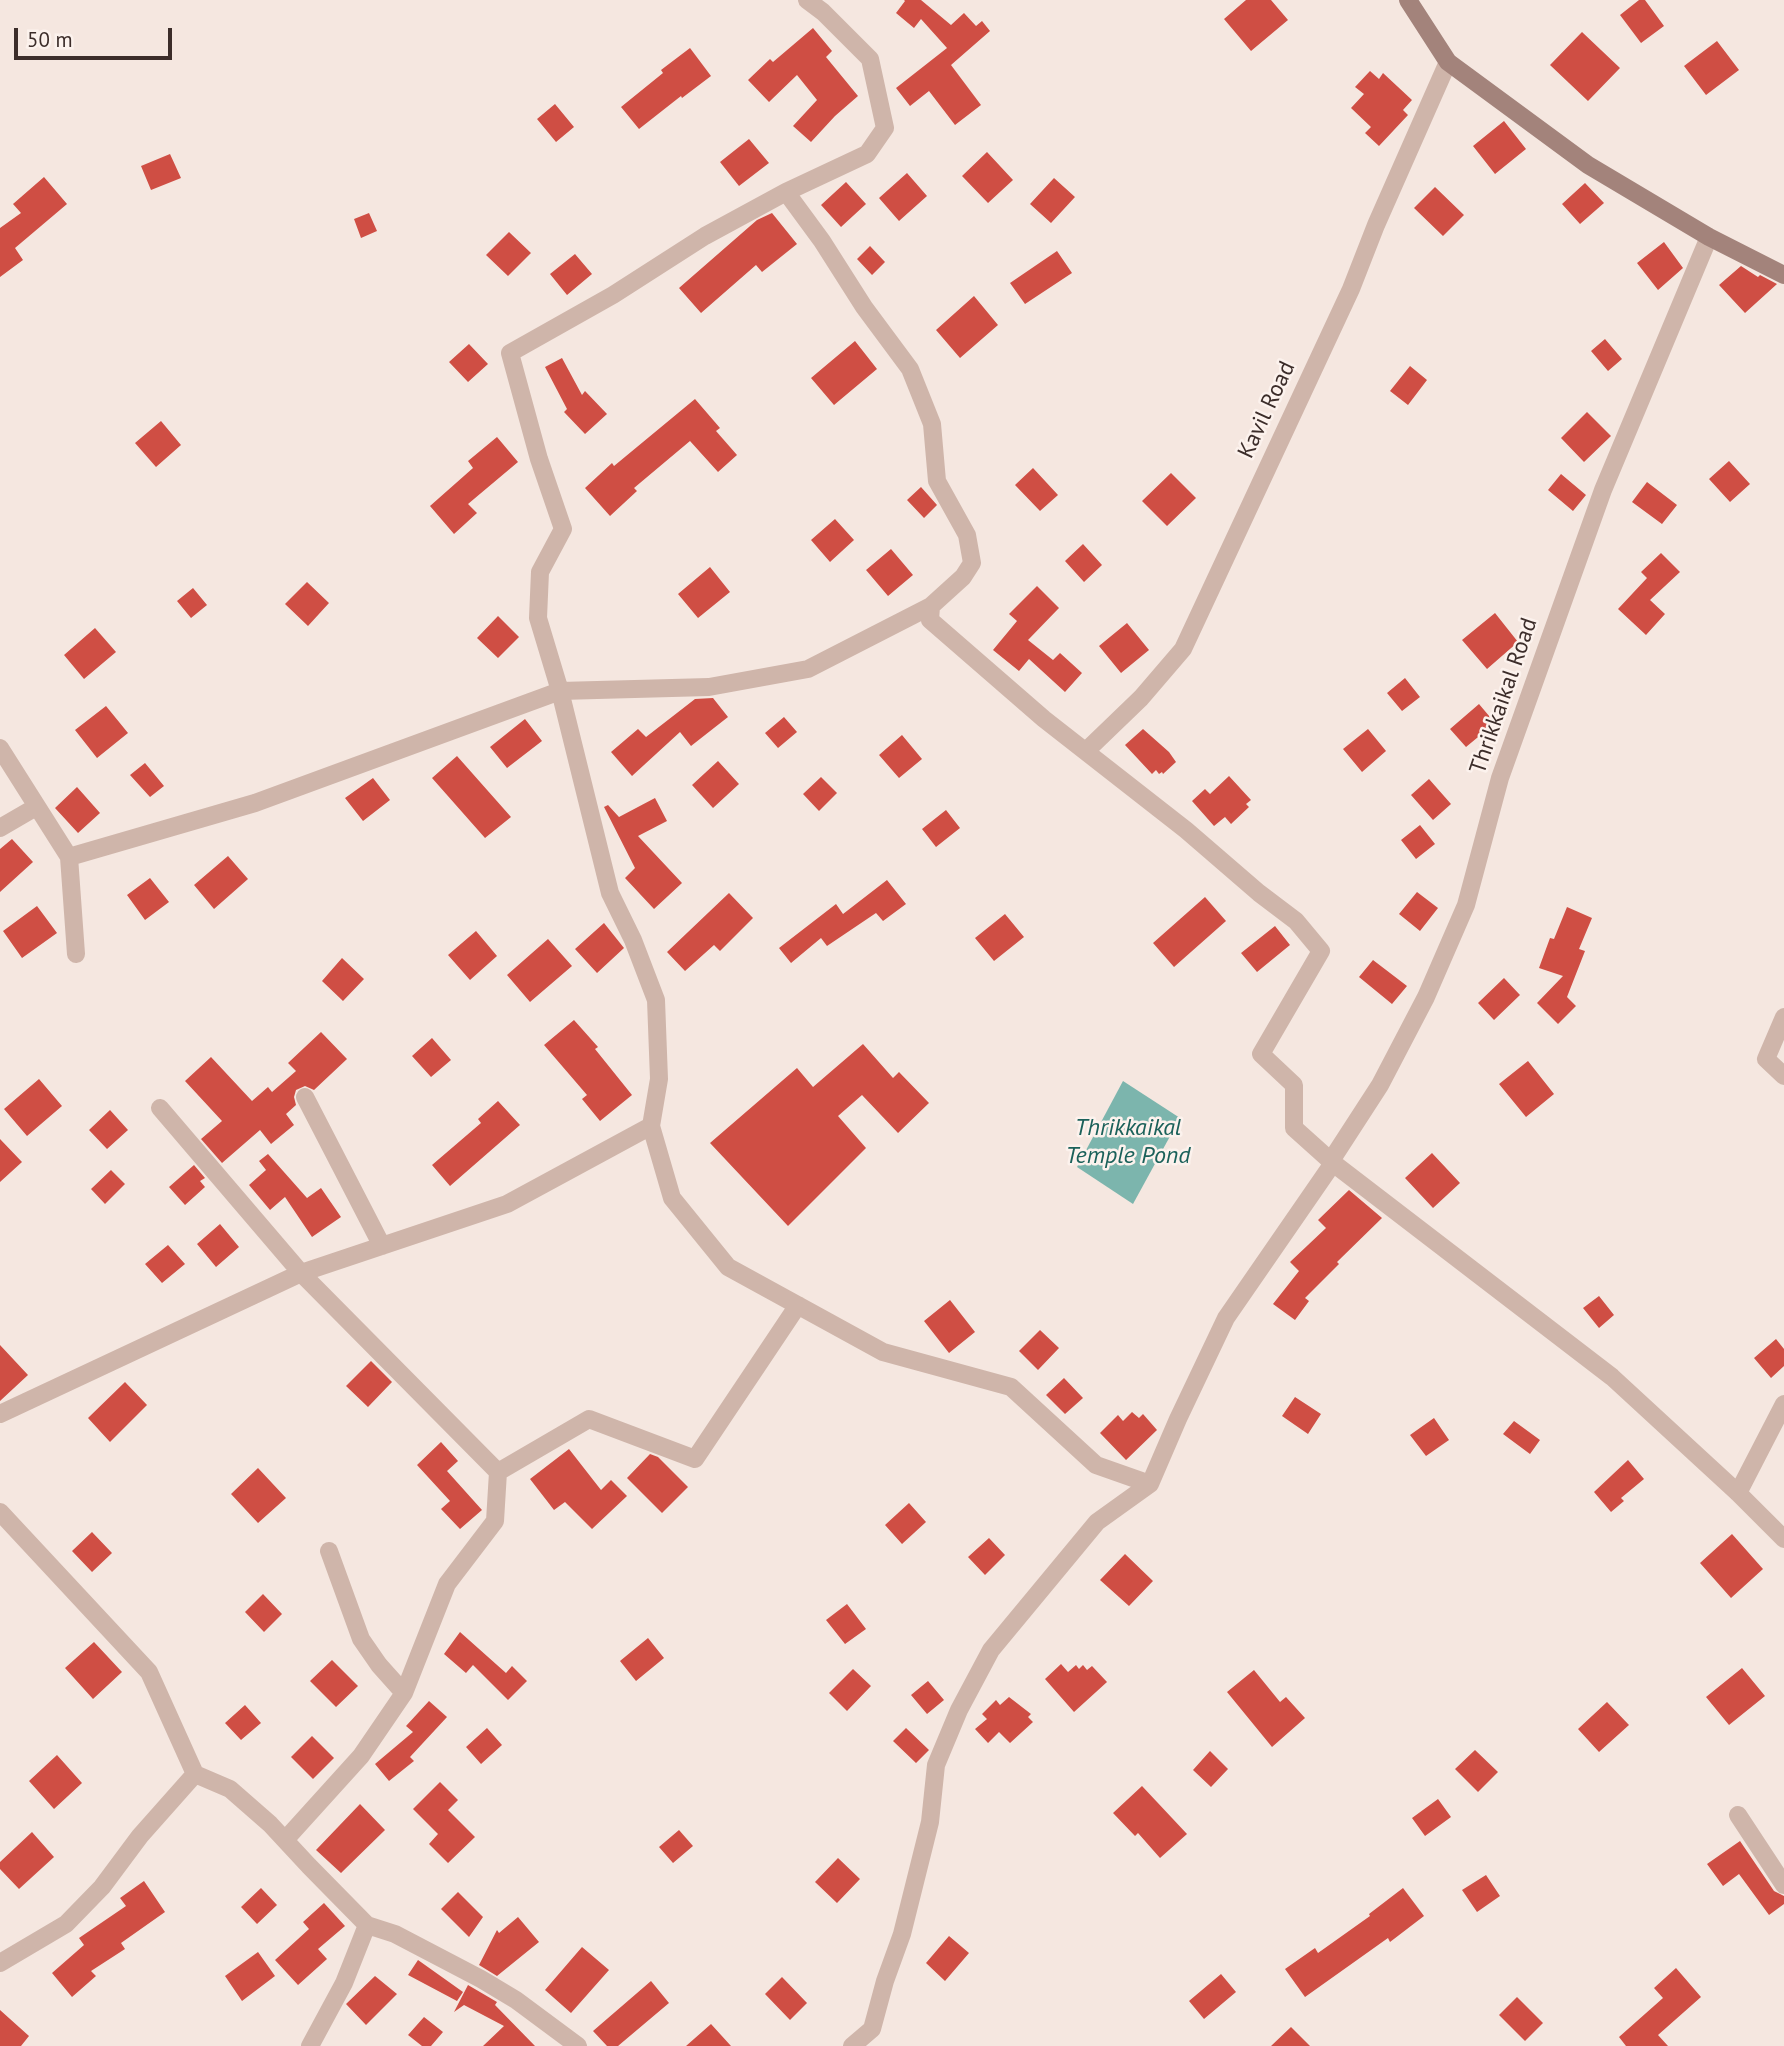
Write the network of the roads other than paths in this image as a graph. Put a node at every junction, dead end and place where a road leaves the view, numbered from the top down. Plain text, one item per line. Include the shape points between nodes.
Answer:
1 (807, 0) edge
2 (1408, 0) edge
3 (1448, 62) junction
4 (786, 192) junction
5 (1709, 237) junction
6 (1784, 275) edge
7 (930, 606) junction
8 (560, 691) junction
9 (0, 748) edge
10 (1086, 751) junction
11 (36, 807) junction
12 (0, 828) edge
13 (69, 857) junction
14 (76, 954) dead end
15 (1784, 1017) edge
16 (1784, 1076) edge
17 (305, 1097) dead end
18 (160, 1108) dead end
19 (651, 1126) junction
20 (1333, 1163) junction
21 (382, 1246) junction
22 (301, 1273) junction
23 (797, 1305) junction
24 (1784, 1404) edge
25 (0, 1414) edge
26 (498, 1472) junction
27 (1150, 1485) junction
28 (1738, 1493) junction
29 (0, 1512) edge
30 (1784, 1539) edge
31 (329, 1551) dead end
32 (404, 1693) junction
33 (195, 1774) junction
34 (1738, 1815) dead end
35 (285, 1840) junction
36 (1784, 1885) edge
37 (367, 1925) junction
38 (0, 1963) edge
39 (310, 2046) edge
40 (578, 2046) edge
41 (852, 2046) edge

1 - 4 street via 870,59 885,128 867,154
2 - 3 main road
3 - 5 main road via 1588,165
3 - 10 street, Kavil Road via 1351,289 1183,649
4 - 7 street via 910,369 932,424 937,481 967,535 972,563
4 - 8 street via 510,353 563,529 540,572 538,618
5 - 6 main road
5 - 20 street, Thrikkaikal Road via 1594,514 1500,778 1466,905 1426,997
7 - 8 street via 808,669 709,687
7 - 10 street via 930,620
8 - 13 street via 255,803
8 - 19 street via 610,893 656,1000 659,1079
9 - 11 street
10 - 20 street via 1296,921 1321,951 1261,1054 1294,1086 1294,1128
11 - 12 street
11 - 13 street
13 - 14 street
15 - 16 street via 1766,1059
17 - 21 street
18 - 22 street
19 - 21 street via 507,1204
19 - 23 street via 672,1198 728,1267
20 - 27 street, Thrikkaikal Road via 1226,1318
20 - 28 street via 1612,1377
21 - 22 street
22 - 25 street
22 - 26 street
23 - 26 street via 695,1459 589,1419
23 - 27 street via 883,1352 1011,1387 1096,1465
24 - 28 street
26 - 32 street via 495,1521 447,1584
27 - 41 street via 1097,1522 991,1650 959,1710 936,1765 930,1822 872,2029
28 - 30 street
29 - 33 street via 149,1672
31 - 32 street via 361,1639
32 - 35 street via 361,1756
33 - 35 street via 230,1789
33 - 38 street via 66,1924
34 - 36 street
35 - 37 street
37 - 39 street via 344,1983
37 - 40 street via 395,1934 481,1979

